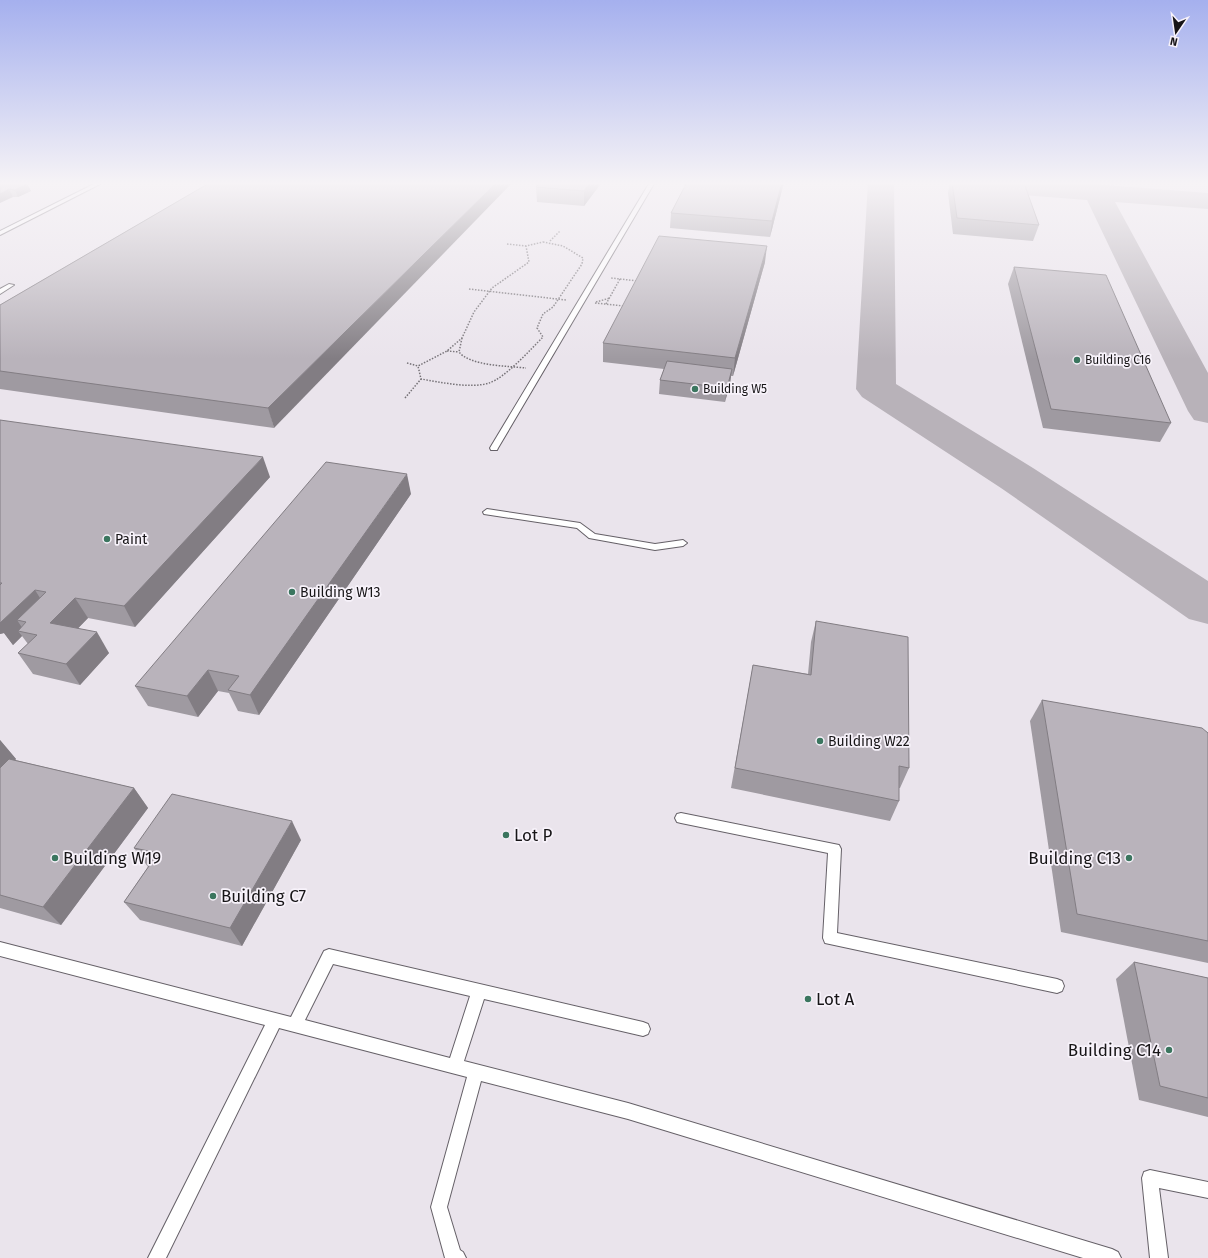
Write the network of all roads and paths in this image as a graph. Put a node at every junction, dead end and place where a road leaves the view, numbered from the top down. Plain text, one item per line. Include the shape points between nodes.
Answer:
1 (618, 241) edge
2 (550, 242) joint
3 (507, 244) dead end
4 (526, 246) junction
5 (620, 279) dead end
6 (640, 281) edge
7 (11, 285) dead end
8 (469, 289) dead end
9 (0, 292) edge
10 (489, 292) junction
11 (610, 298) dead end
12 (558, 300) junction
13 (581, 302) junction
14 (624, 306) edge
15 (462, 338) junction
16 (447, 351) junction
17 (459, 352) junction
18 (407, 363) dead end
19 (418, 366) junction
20 (512, 367) junction
21 (528, 368) dead end
22 (421, 379) junction
23 (405, 398) dead end
24 (494, 448) dead end
25 (487, 512) dead end
26 (683, 543) dead end
27 (681, 818) dead end
28 (0, 949) edge
29 (1057, 986) dead end
30 (479, 991) junction
31 (275, 1020) junction
32 (295, 1025) junction
33 (643, 1029) dead end
34 (455, 1067) junction
35 (476, 1072) junction
36 (1208, 1190) edge
37 (157, 1258) edge
38 (457, 1258) edge
39 (1112, 1258) edge
40 (1159, 1258) edge

1 - 13 lane
2 - 4 path
2 - 12 path via 562,244 583,258 582,264
3 - 4 path
4 - 10 path via 529,262
5 - 6 path
7 - 9 lane
8 - 10 path
10 - 12 path
10 - 15 path via 474,312
11 - 14 path via 593,303
12 - 13 path
12 - 20 path via 543,314 537,328 543,337
13 - 24 lane
15 - 16 path
15 - 17 path
16 - 17 path
16 - 19 path
17 - 20 path via 462,357 473,361
18 - 19 path
19 - 22 path
20 - 21 path
20 - 22 path via 490,383
22 - 23 path
25 - 26 lane via 580,526 592,536 655,547
27 - 29 lane via 835,849 830,938
28 - 31 lane
30 - 32 lane via 329,956
30 - 33 lane
30 - 34 lane
31 - 32 lane
31 - 37 lane
32 - 34 lane
34 - 35 lane
35 - 38 lane via 439,1207 454,1256
35 - 39 lane via 628,1111
36 - 40 lane via 1150,1178

